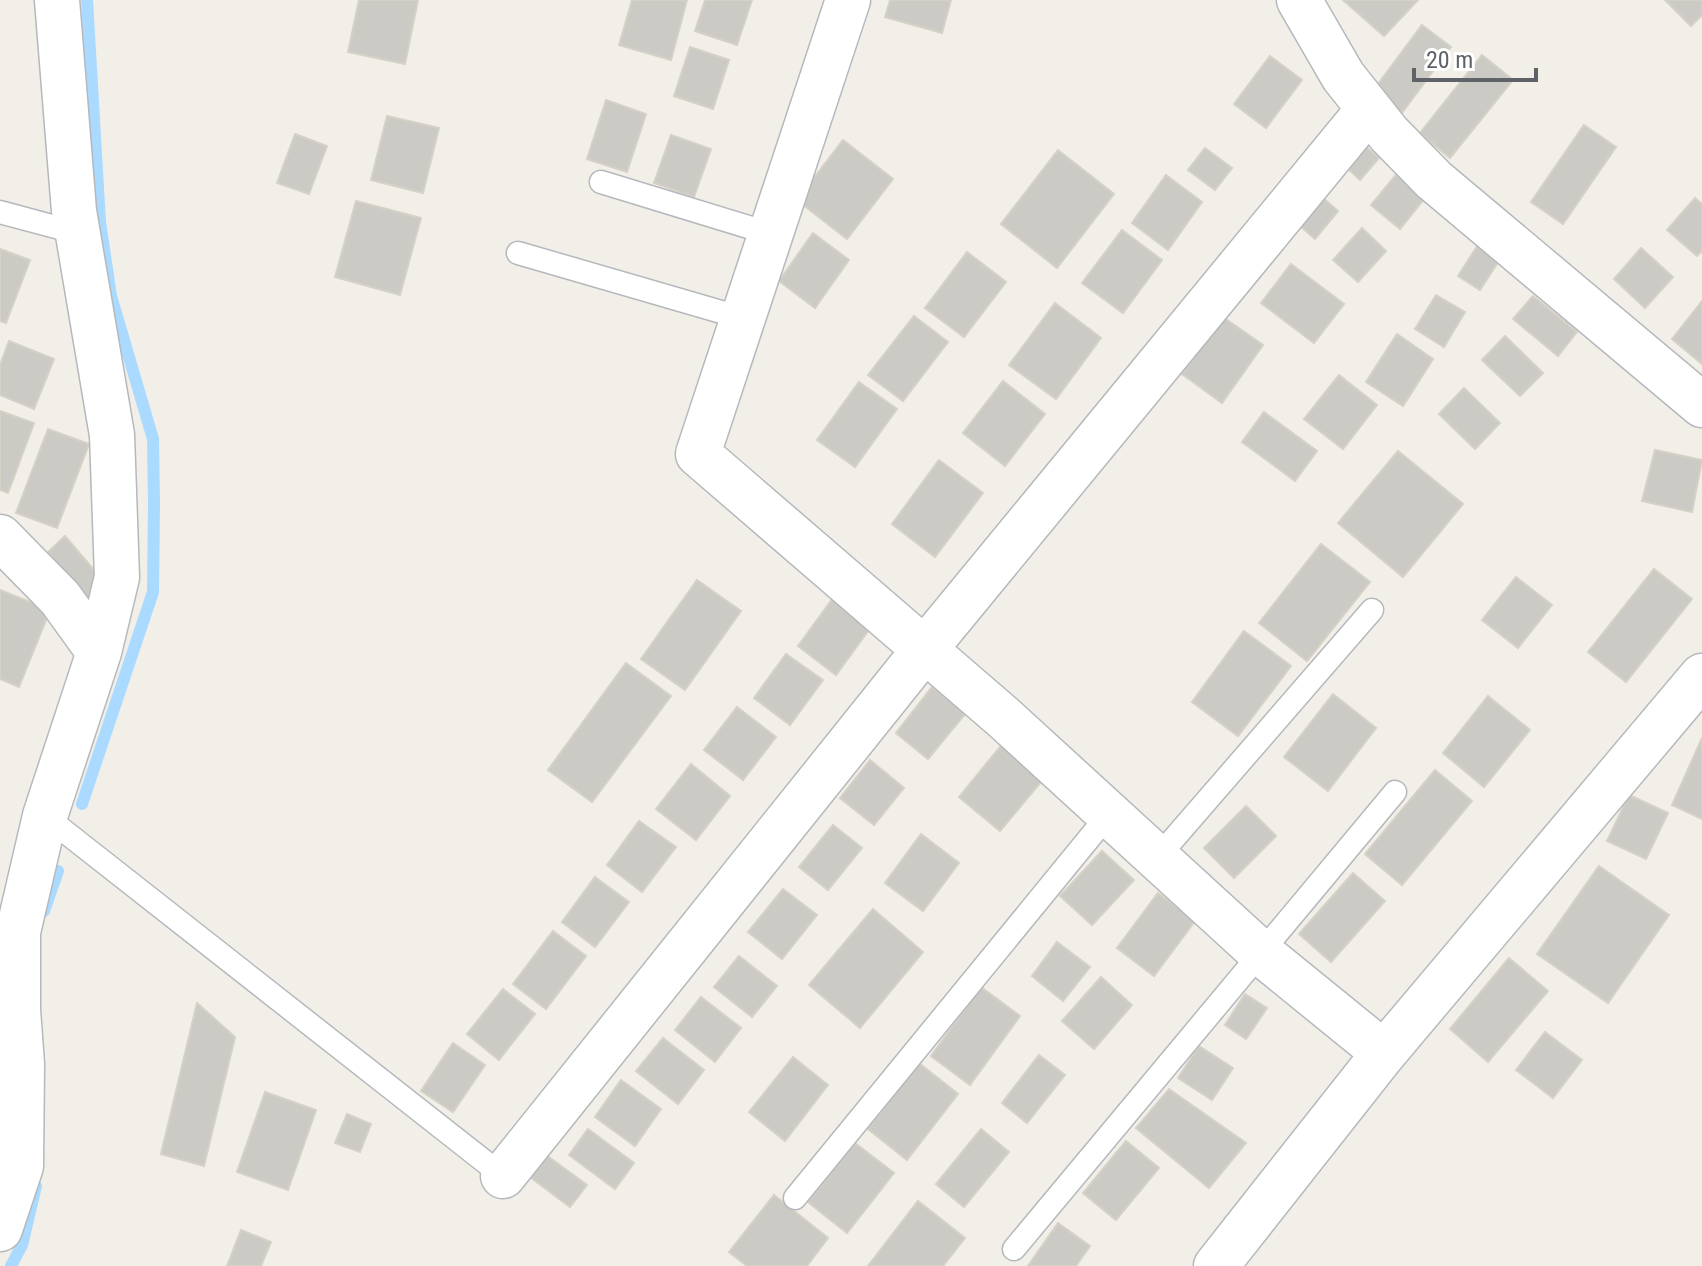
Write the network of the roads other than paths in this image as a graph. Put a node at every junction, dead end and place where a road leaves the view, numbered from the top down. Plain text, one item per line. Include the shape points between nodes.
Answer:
1 (57, 0) edge
2 (848, 0) edge
3 (1299, 0) edge
4 (1369, 109) junction
5 (601, 182) dead end
6 (0, 212) edge
7 (78, 233) junction
8 (771, 234) junction
9 (518, 253) dead end
10 (742, 318) junction
11 (1702, 405) edge
12 (0, 537) edge
13 (1372, 610) dead end
14 (925, 649) junction
15 (99, 652) junction
16 (1702, 676) edge
17 (1395, 792) dead end
18 (1109, 814) junction
19 (45, 816) junction
20 (1157, 858) junction
21 (1261, 953) junction
22 (1384, 1053) junction
23 (503, 1176) joint
24 (795, 1198) dead end
25 (0, 1229) edge
26 (1014, 1249) dead end
27 (1216, 1266) edge

1 - 7 street
2 - 8 street
3 - 4 street via 1343,76
4 - 11 street via 1434,180
4 - 14 street
5 - 8 lane
6 - 7 lane
7 - 15 street via 112,435 117,577
8 - 10 street
9 - 10 lane
10 - 14 street via 698,454
12 - 15 street via 60,598
13 - 20 lane
14 - 18 street
14 - 23 street
15 - 19 street
16 - 22 street
17 - 21 lane
18 - 20 street
18 - 24 lane
19 - 23 lane
19 - 25 street via 18,932 21,1166
20 - 21 street
21 - 22 street
21 - 26 lane
22 - 27 street

